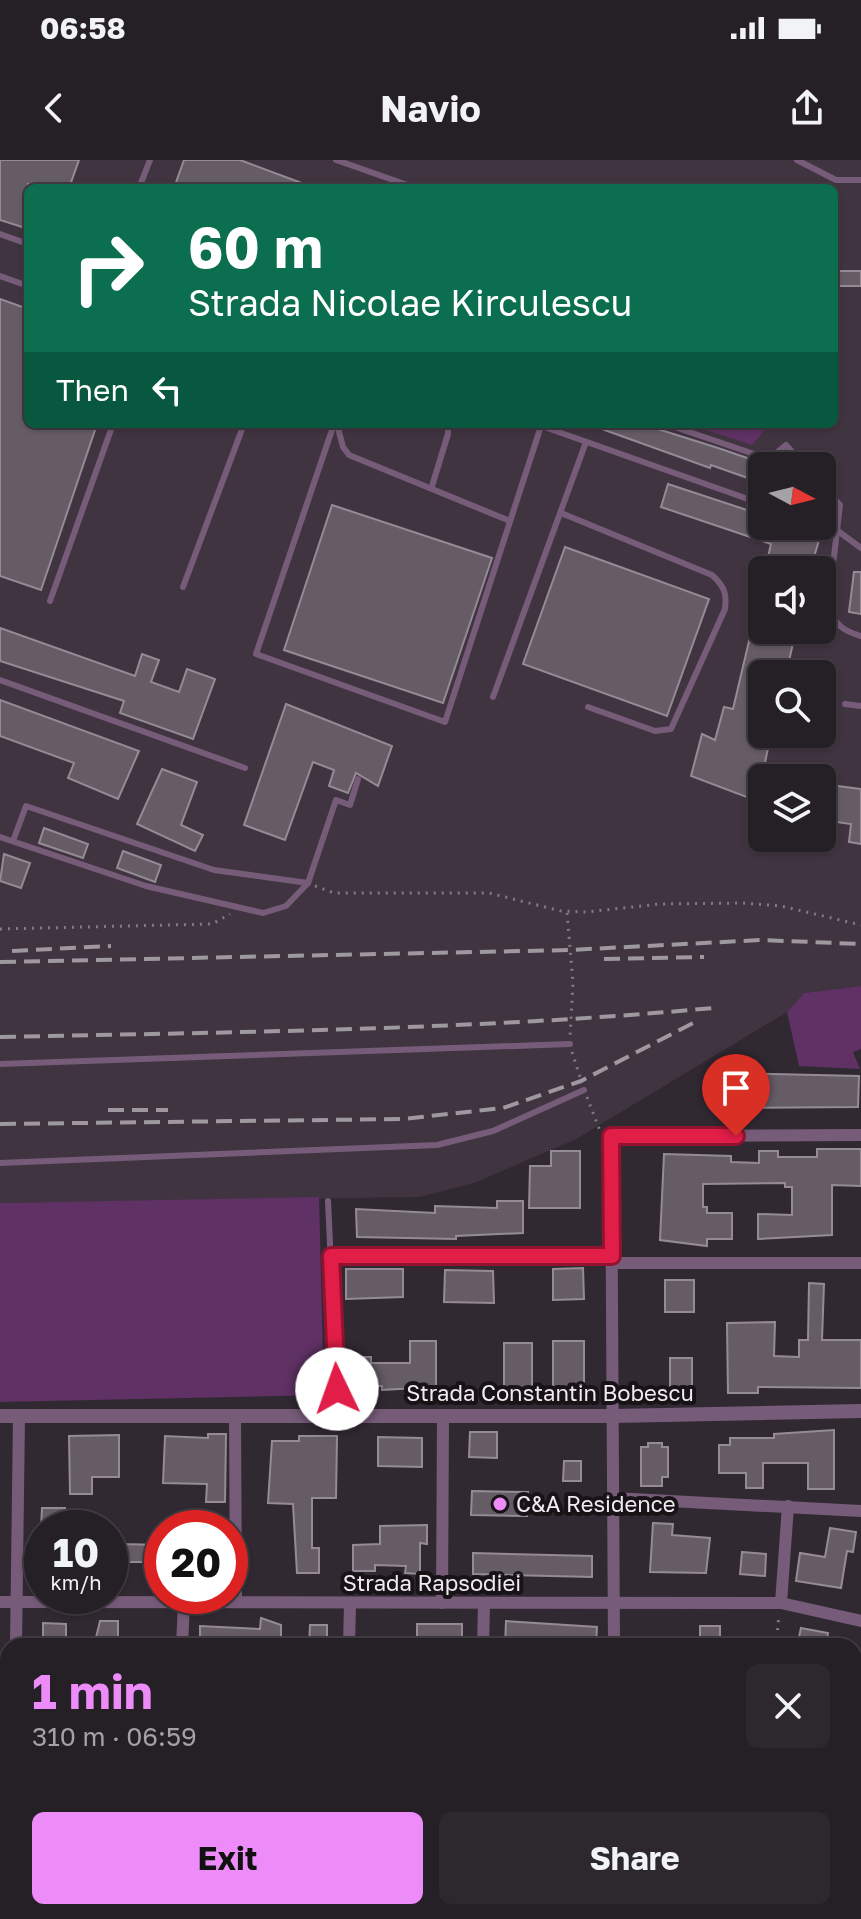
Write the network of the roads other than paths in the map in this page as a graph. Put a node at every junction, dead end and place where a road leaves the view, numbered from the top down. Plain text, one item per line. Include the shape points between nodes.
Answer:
1 (150, 160) edge
2 (336, 160) edge
3 (797, 160) edge
4 (861, 180) edge
5 (141, 184) edge
6 (405, 184) edge
7 (0, 234) edge
8 (24, 243) edge
9 (0, 276) edge
10 (24, 285) edge
11 (112, 428) edge
12 (243, 428) edge
13 (335, 428) edge
14 (337, 428) edge
15 (448, 428) edge
16 (538, 428) edge
17 (555, 428) edge
18 (678, 428) edge
19 (586, 442) junction
20 (748, 452) edge
21 (778, 452) edge
22 (792, 452) edge
23 (432, 486) junction
24 (748, 499) edge
25 (836, 501) edge
26 (561, 513) junction
27 (510, 521) junction
28 (838, 531) junction
29 (861, 548) edge
30 (183, 587) dead end
31 (50, 601) dead end
32 (861, 636) edge
33 (0, 680) edge
34 (493, 697) dead end
35 (845, 704) dead end
36 (861, 706) edge
37 (588, 707) dead end
38 (245, 768) dead end
39 (358, 779) dead end
40 (0, 837) edge
41 (13, 841) junction
42 (308, 883) junction
43 (570, 1044) road end
44 (0, 1064) edge
45 (584, 1090) dead end
46 (861, 1135) edge
47 (0, 1163) edge
48 (328, 1201) dead end
49 (331, 1256) junction
50 (612, 1259) junction
51 (861, 1263) edge
52 (861, 1411) edge
53 (0, 1416) edge
54 (19, 1416) junction
55 (235, 1416) junction
56 (338, 1416) junction
57 (443, 1416) junction
58 (613, 1416) junction
59 (613, 1498) junction
60 (788, 1506) junction
61 (236, 1510) edge
62 (861, 1511) edge
63 (0, 1602) edge
64 (16, 1602) junction
65 (144, 1602) edge
66 (248, 1602) edge
67 (350, 1603) junction
68 (442, 1603) junction
69 (781, 1603) junction
70 (484, 1604) junction
71 (613, 1604) junction
72 (183, 1614) edge
73 (861, 1621) edge
74 (16, 1638) edge
75 (182, 1638) edge
76 (349, 1638) edge
77 (483, 1638) edge
78 (614, 1638) edge

1 - 5 lane
2 - 6 lane
3 - 4 lane via 836,180
7 - 8 lane
9 - 10 lane
11 - 31 lane
12 - 30 lane
13 - 27 lane via 256,654 445,722
14 - 23 lane via 349,455
15 - 23 lane
16 - 27 lane
17 - 19 lane
18 - 20 lane
19 - 24 lane
19 - 26 lane
21 - 22 lane via 786,445
23 - 27 lane
25 - 28 lane
26 - 34 lane
26 - 37 lane via 712,575 727,596 671,729 655,731
28 - 29 lane
28 - 32 lane via 828,608 835,623
33 - 38 lane
35 - 36 lane
39 - 42 lane via 350,805 336,800
40 - 41 lane
41 - 42 lane via 146,886 263,913 286,906
41 - 42 lane via 26,806 214,870
43 - 44 lane
45 - 47 lane via 493,1131 437,1145
46 - 50 street via 611,1136
48 - 49 lane
49 - 50 street
49 - 56 lane
50 - 51 street
50 - 58 street
52 - 58 street, Strada Constantin Bobescu
53 - 54 street, Strada Constantin Bobescu
54 - 55 street, Strada Constantin Bobescu
54 - 64 street
55 - 56 street, Strada Constantin Bobescu
55 - 61 street
56 - 57 street, Strada Constantin Bobescu
57 - 58 street, Strada Constantin Bobescu
57 - 68 street
58 - 59 street
59 - 60 street
59 - 71 street
60 - 62 street
60 - 69 street
63 - 64 street, Strada Rapsodiei
64 - 65 street, Strada Rapsodiei
64 - 74 street
66 - 67 street, Strada Rapsodiei
67 - 68 street, Strada Rapsodiei
67 - 76 street
68 - 70 street, Strada Rapsodiei
69 - 71 street, Strada Rapsodiei
69 - 73 street, Strada Rapsodiei
70 - 71 street, Strada Rapsodiei
70 - 77 street
71 - 78 street
72 - 75 street

